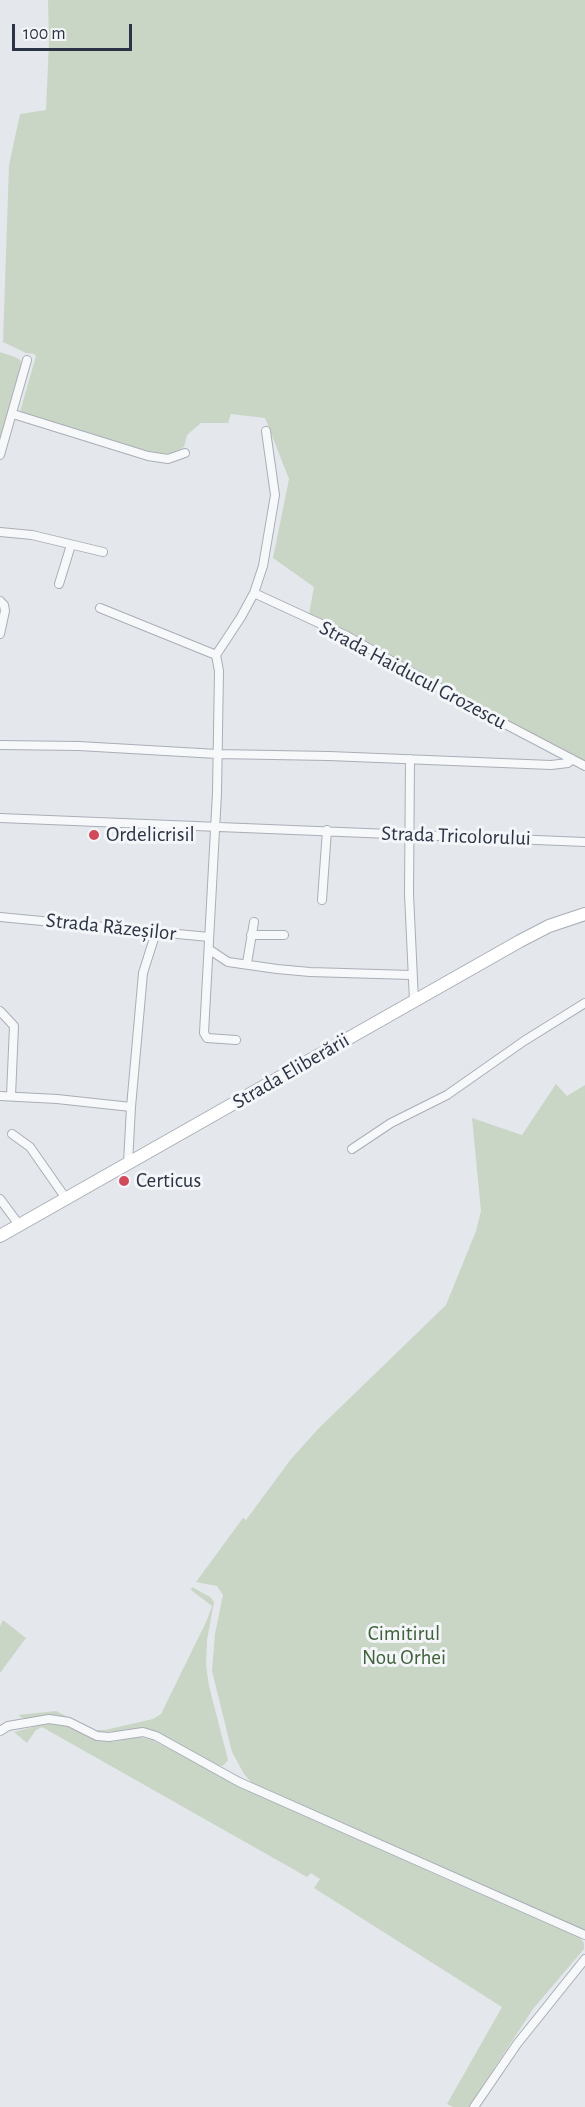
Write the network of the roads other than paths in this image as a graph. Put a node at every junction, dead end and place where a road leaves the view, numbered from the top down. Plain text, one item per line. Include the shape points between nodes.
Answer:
1 (27, 360) dead end
2 (13, 414) junction
3 (266, 431) dead end
4 (185, 453) dead end
5 (0, 455) edge
6 (0, 532) edge
7 (71, 545) junction
8 (103, 552) dead end
9 (58, 584) dead end
10 (254, 593) junction
11 (0, 601) edge
12 (100, 608) dead end
13 (0, 634) edge
14 (216, 655) junction
15 (0, 745) edge
16 (217, 754) junction
17 (410, 759) junction
18 (572, 759) junction
19 (585, 766) edge
20 (0, 818) edge
21 (215, 827) junction
22 (327, 830) junction
23 (410, 835) junction
24 (585, 842) edge
25 (322, 900) dead end
26 (585, 914) edge
27 (0, 917) edge
28 (254, 922) dead end
29 (156, 932) junction
30 (251, 934) junction
31 (284, 935) dead end
32 (209, 937) junction
33 (210, 950) junction
34 (247, 963) junction
35 (411, 975) junction
36 (414, 1001) junction
37 (585, 1003) edge
38 (0, 1011) edge
39 (236, 1040) dead end
40 (0, 1096) edge
41 (11, 1096) junction
42 (131, 1107) junction
43 (12, 1134) dead end
44 (352, 1149) dead end
45 (128, 1163) junction
46 (0, 1199) edge
47 (67, 1200) junction
48 (20, 1226) junction
49 (0, 1236) edge
50 (0, 1731) edge
51 (585, 1935) edge
52 (585, 1959) edge
53 (474, 2107) edge

1 - 2 street
2 - 4 street via 148,456 168,459
2 - 5 street
3 - 10 street via 275,503
6 - 7 street
7 - 8 street
7 - 9 street
10 - 14 street
10 - 18 street, Strada Haiducul Grozescu via 357,641
11 - 13 street via 5,612
12 - 14 street
14 - 16 street
15 - 16 street, Strada Haiducul Grozescu
16 - 17 street, Strada Haiducul Grozescu
16 - 21 street
17 - 18 street, Strada Haiducul Grozescu via 551,765
17 - 23 street
18 - 19 street, Strada Haiducul Grozescu
20 - 21 street, Strada Tricolorului
21 - 22 street, Strada Tricolorului
21 - 32 street
22 - 23 street, Strada Tricolorului
22 - 25 street
23 - 24 street, Strada Tricolorului
23 - 35 street
26 - 36 street, Strada Eliberării via 549,926
27 - 29 street, Strada Răzeșilor
28 - 30 street
29 - 32 street, Strada Răzeșilor
29 - 42 street via 143,973
30 - 31 street
30 - 34 street
32 - 33 street
33 - 34 street via 228,962
33 - 39 street via 205,1036
34 - 35 street via 310,972
35 - 36 street
36 - 45 street, Strada Eliberării
37 - 44 street via 447,1095 391,1123
38 - 41 street via 14,1026
40 - 41 street
41 - 42 street
42 - 45 street
43 - 47 street via 30,1147
45 - 47 street, Strada Eliberării
46 - 48 street
47 - 48 street, Strada Eliberării
48 - 49 street, Strada Eliberării
50 - 51 street via 49,1719 69,1722 97,1736 143,1732 156,1736 239,1782
52 - 53 street via 517,2044

